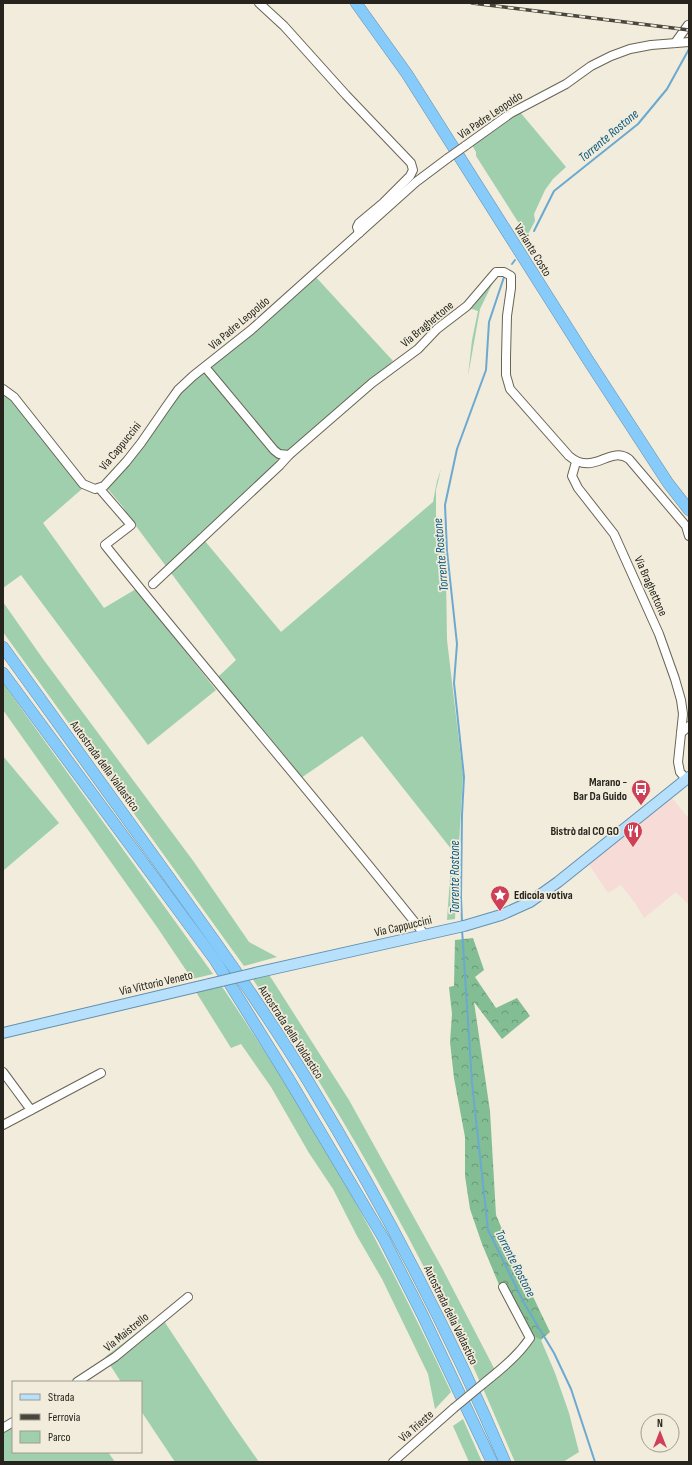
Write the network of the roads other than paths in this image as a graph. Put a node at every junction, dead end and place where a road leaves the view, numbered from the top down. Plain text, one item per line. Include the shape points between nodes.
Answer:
1 (259, 3) edge
2 (356, 3) edge
3 (688, 25) dead end
4 (689, 42) edge
5 (675, 43) junction
6 (359, 233) junction
7 (204, 367) junction
8 (3, 389) edge
9 (289, 455) junction
10 (576, 462) junction
11 (99, 488) junction
12 (689, 510) edge
13 (689, 536) edge
14 (153, 584) dead end
15 (3, 647) edge
16 (3, 673) edge
17 (689, 726) edge
18 (681, 733) junction
19 (687, 778) edge
20 (424, 935) junction
21 (316, 959) joint
22 (3, 1033) edge
23 (3, 1072) edge
24 (101, 1073) dead end
25 (31, 1110) junction
26 (3, 1124) edge
27 (503, 1286) dead end
28 (188, 1297) dead end
29 (79, 1381) edge
30 (12, 1423) edge
31 (3, 1428) edge
32 (393, 1462) edge
33 (492, 1462) edge
34 (505, 1462) edge

1 - 6 street, Via Padre Leopoldo via 284,26 411,163 413,170 410,176 359,223
2 - 12 highway, Variante Costo via 407,74 588,360 668,483
3 - 5 street
4 - 5 street, Via Padre Leopoldo
5 - 6 street, Via Padre Leopoldo, bridge via 651,44 610,56 566,84 511,113 416,182
6 - 7 street, Via Padre Leopoldo via 251,330
7 - 9 street via 274,450 279,454
7 - 11 street, Via Cappuccini via 178,390 126,462 104,486
8 - 11 street, Via Cappuccini via 14,397 83,484 90,488
9 - 10 street, Via Braghettone via 467,306 496,272 504,272 510,276 511,288 506,357 506,375 510,389
9 - 14 street
10 - 13 street via 594,463 623,455 686,526
10 - 18 street, Via Braghettone via 572,476 578,488 614,534 659,634 681,700
11 - 20 street via 131,525 105,544
15 - 34 highway, Autostrada della Valdastico via 243,981 307,1080 409,1260 460,1362
16 - 33 highway via 215,960 290,1081 384,1239
17 - 18 street
18 - 19 street, Via Braghettone via 678,762 680,772
19 - 20 main road, Via Cappuccini via 530,902 501,915
20 - 21 main road, Via Cappuccini
21 - 22 main road, Via Vittorio Veneto, bridge
23 - 25 street
24 - 25 street
25 - 26 street
27 - 32 street, Via Trieste, bridge via 530,1338 513,1358
28 - 29 street, Via Maistrello via 115,1357
30 - 31 street

